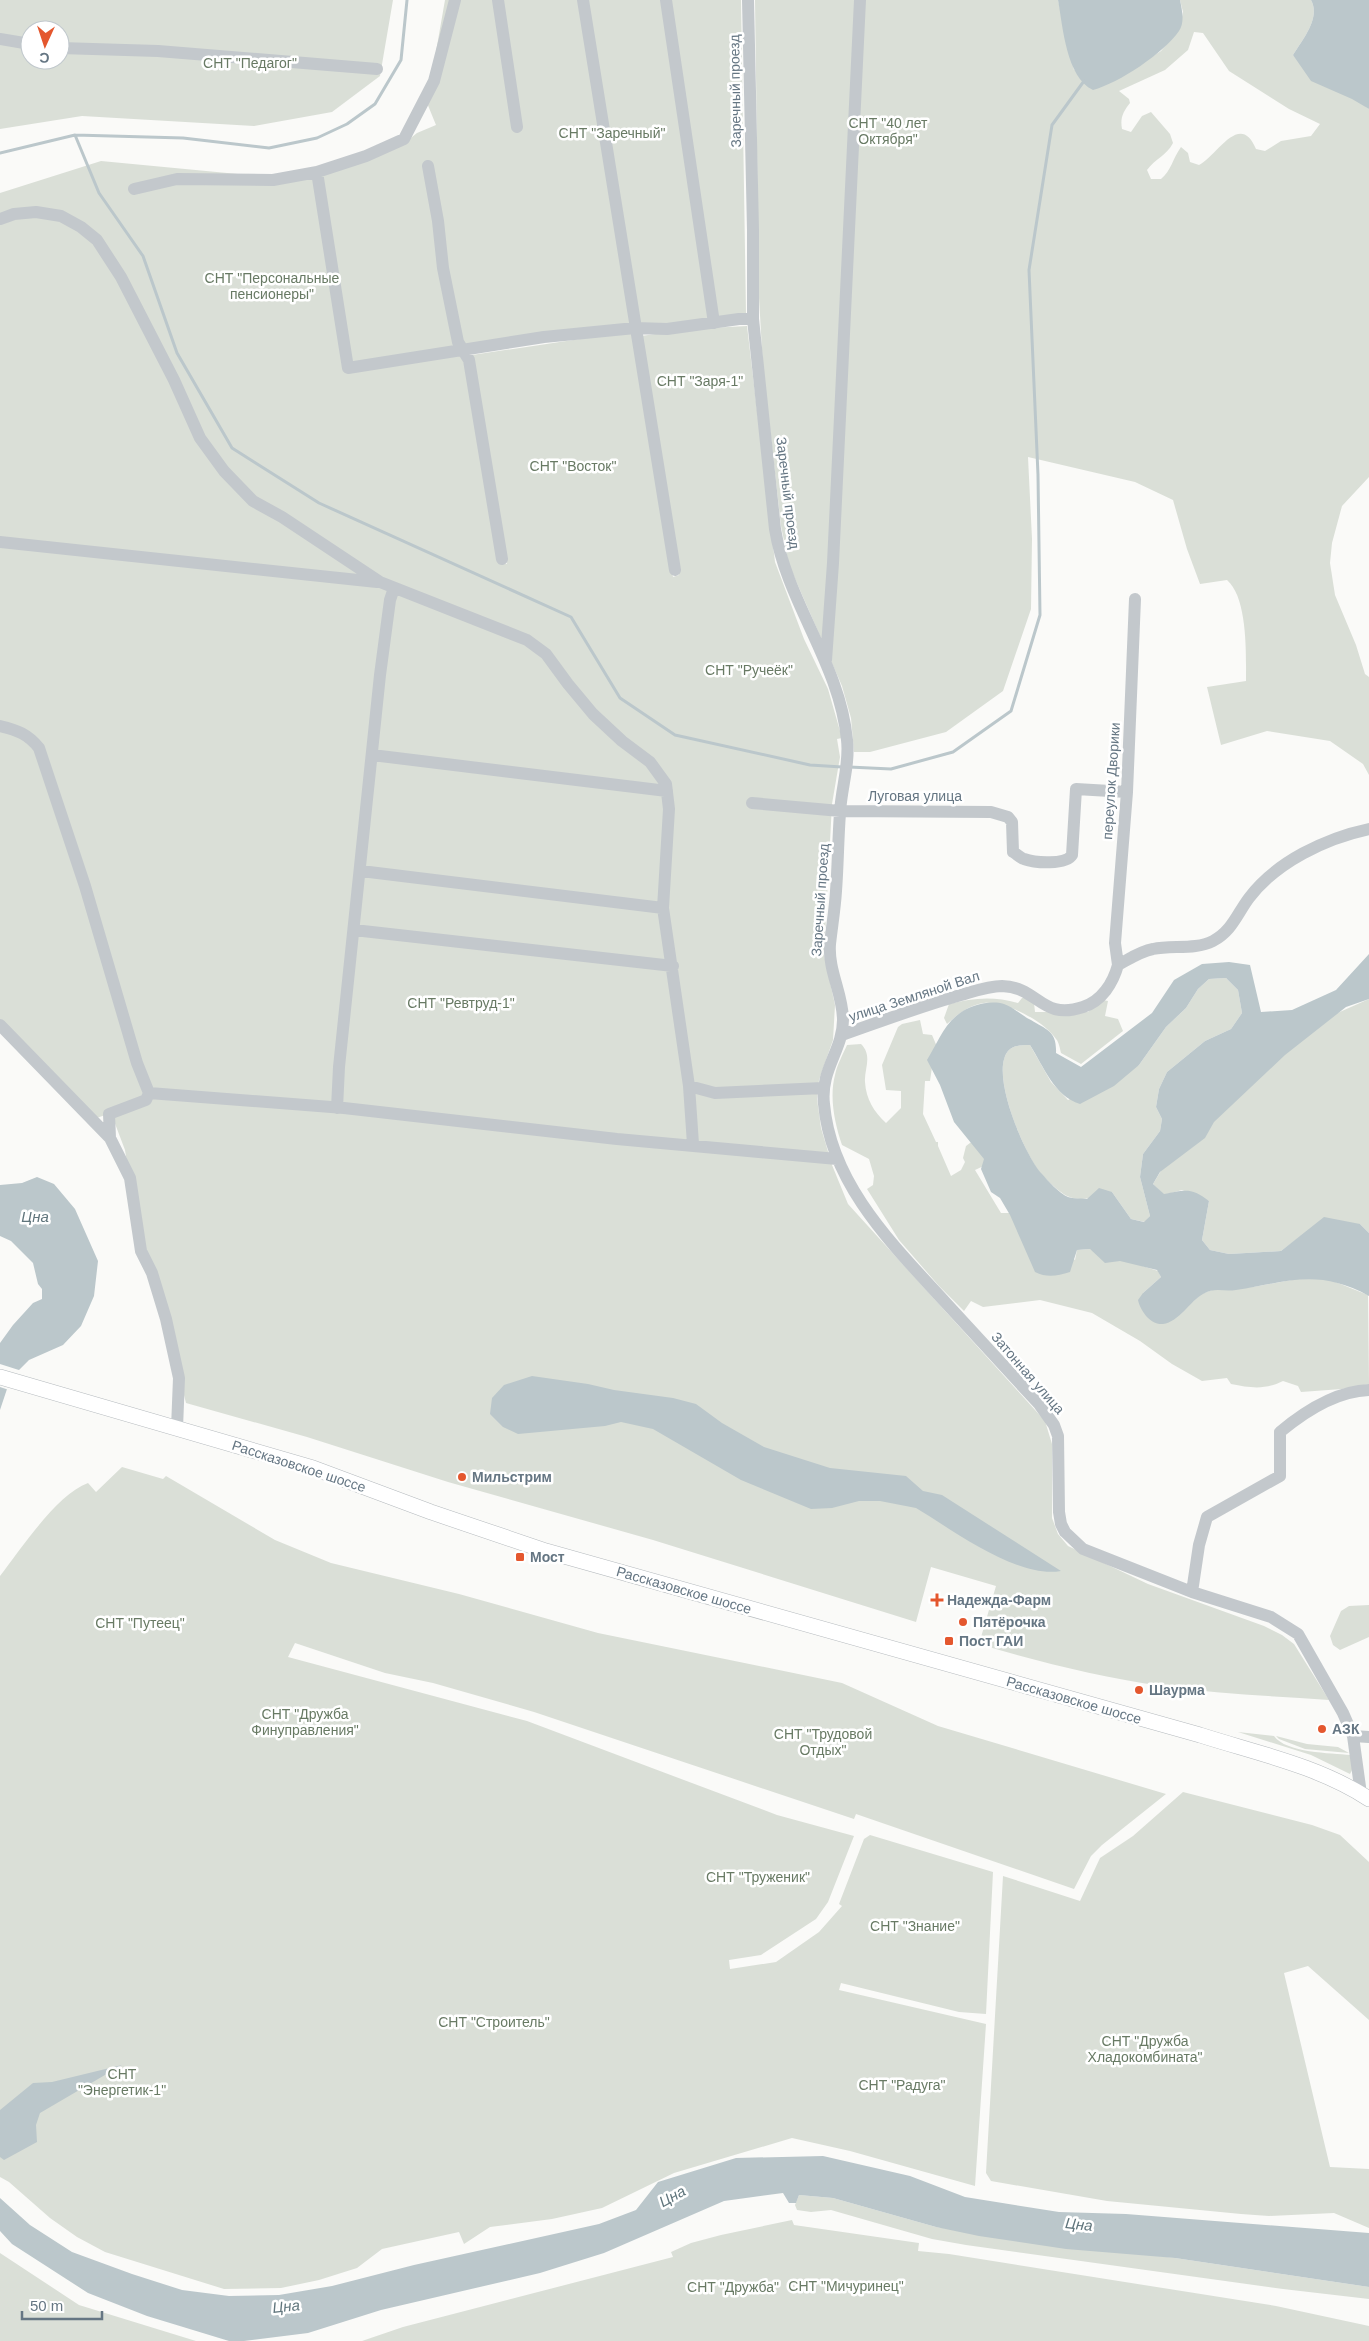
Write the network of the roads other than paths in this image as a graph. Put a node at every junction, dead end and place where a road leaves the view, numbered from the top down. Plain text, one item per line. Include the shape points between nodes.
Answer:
1 (455, 0) edge
2 (498, 0) edge
3 (583, 0) edge
4 (666, 0) edge
5 (748, 0) edge
6 (860, 0) edge
7 (0, 39) edge
8 (20, 42) edge
9 (70, 48) edge
10 (377, 69) dead end
11 (517, 127) dead end
12 (428, 166) dead end
13 (317, 172) junction
14 (134, 189) dead end
15 (0, 219) edge
16 (753, 319) junction
17 (714, 323) junction
18 (635, 328) junction
19 (463, 350) junction
20 (0, 542) edge
21 (502, 559) dead end
22 (675, 570) dead end
23 (380, 582) junction
24 (394, 588) junction
25 (1135, 598) dead end
26 (826, 663) junction
27 (0, 726) edge
28 (372, 756) junction
29 (667, 791) junction
30 (1128, 792) junction
31 (752, 803) dead end
32 (840, 811) junction
33 (1369, 828) edge
34 (361, 871) junction
35 (663, 908) junction
36 (354, 930) junction
37 (1118, 965) junction
38 (673, 966) junction
39 (0, 1025) edge
40 (842, 1035) junction
41 (689, 1086) junction
42 (823, 1088) junction
43 (149, 1093) junction
44 (337, 1108) junction
45 (110, 1138) junction
46 (693, 1144) junction
47 (837, 1159) junction
48 (0, 1376) edge
49 (1369, 1390) edge
50 (177, 1428) junction
51 (1192, 1592) junction
52 (1353, 1736) junction
53 (1369, 1737) edge
54 (1365, 1796) edge

1 - 13 street via 434,81 404,139
2 - 11 street
3 - 18 street
4 - 17 street
5 - 16 street, Заречный проезд
6 - 26 street
7 - 8 street
9 - 10 street
12 - 19 street via 443,268 458,342
13 - 14 street via 272,180 177,179
13 - 19 street via 348,368
15 - 23 street via 36,212 61,216 81,226 97,240 134,300 200,438 224,471 253,501
16 - 17 street
16 - 26 street, Заречный проезд via 779,552
17 - 18 street via 667,330
18 - 19 street via 544,337
18 - 22 street
19 - 21 street via 469,360
20 - 23 street
23 - 24 street
24 - 28 street via 385,636
24 - 29 street via 527,640 546,654 593,714 650,762 662,777
25 - 30 street, переулок Дворики
26 - 32 street, Заречный проезд via 848,743
27 - 43 street via 19,730 39,748
28 - 29 street
28 - 34 street
29 - 35 street via 669,809
30 - 32 street, Луговая улица via 1076,789 1074,845 1072,855 1065,862 1024,859 1014,852 1012,822 1008,817 991,812
30 - 37 street, переулок Дворики via 1115,943
31 - 32 street, Луговая улица
32 - 40 street, Заречный проезд via 829,953 844,1019
33 - 37 street via 1321,844 1282,867 1249,898 1226,933 1211,942 1152,949
34 - 35 street
34 - 36 street
35 - 38 street
36 - 38 street
36 - 44 street
37 - 40 street, улица Земляной Вал via 1101,996 1083,1007 1051,1010 1029,994 1014,988 992,986
38 - 41 street
39 - 45 street
40 - 42 street, Затонная улица
41 - 42 street via 715,1092
41 - 46 street
42 - 47 street, Затонная улица via 827,1129
43 - 44 street
43 - 45 street via 146,1100 110,1114
44 - 46 street via 617,1139
45 - 50 street via 130,1178 141,1251 152,1273 166,1319 180,1386
46 - 47 street
47 - 51 street, Затонная улица via 868,1212 895,1247 1051,1420 1058,1436 1059,1512 1065,1532 1083,1549
48 - 50 main road, Рассказовское шоссе
49 - 51 street via 1333,1399 1300,1416 1280,1432 1280,1476 1207,1516
50 - 54 main road, Рассказовское шоссе via 313,1468 546,1551 1301,1766
51 - 52 street, Затонная улица via 1271,1617 1298,1634
52 - 53 street
52 - 54 street, Затонная улица

